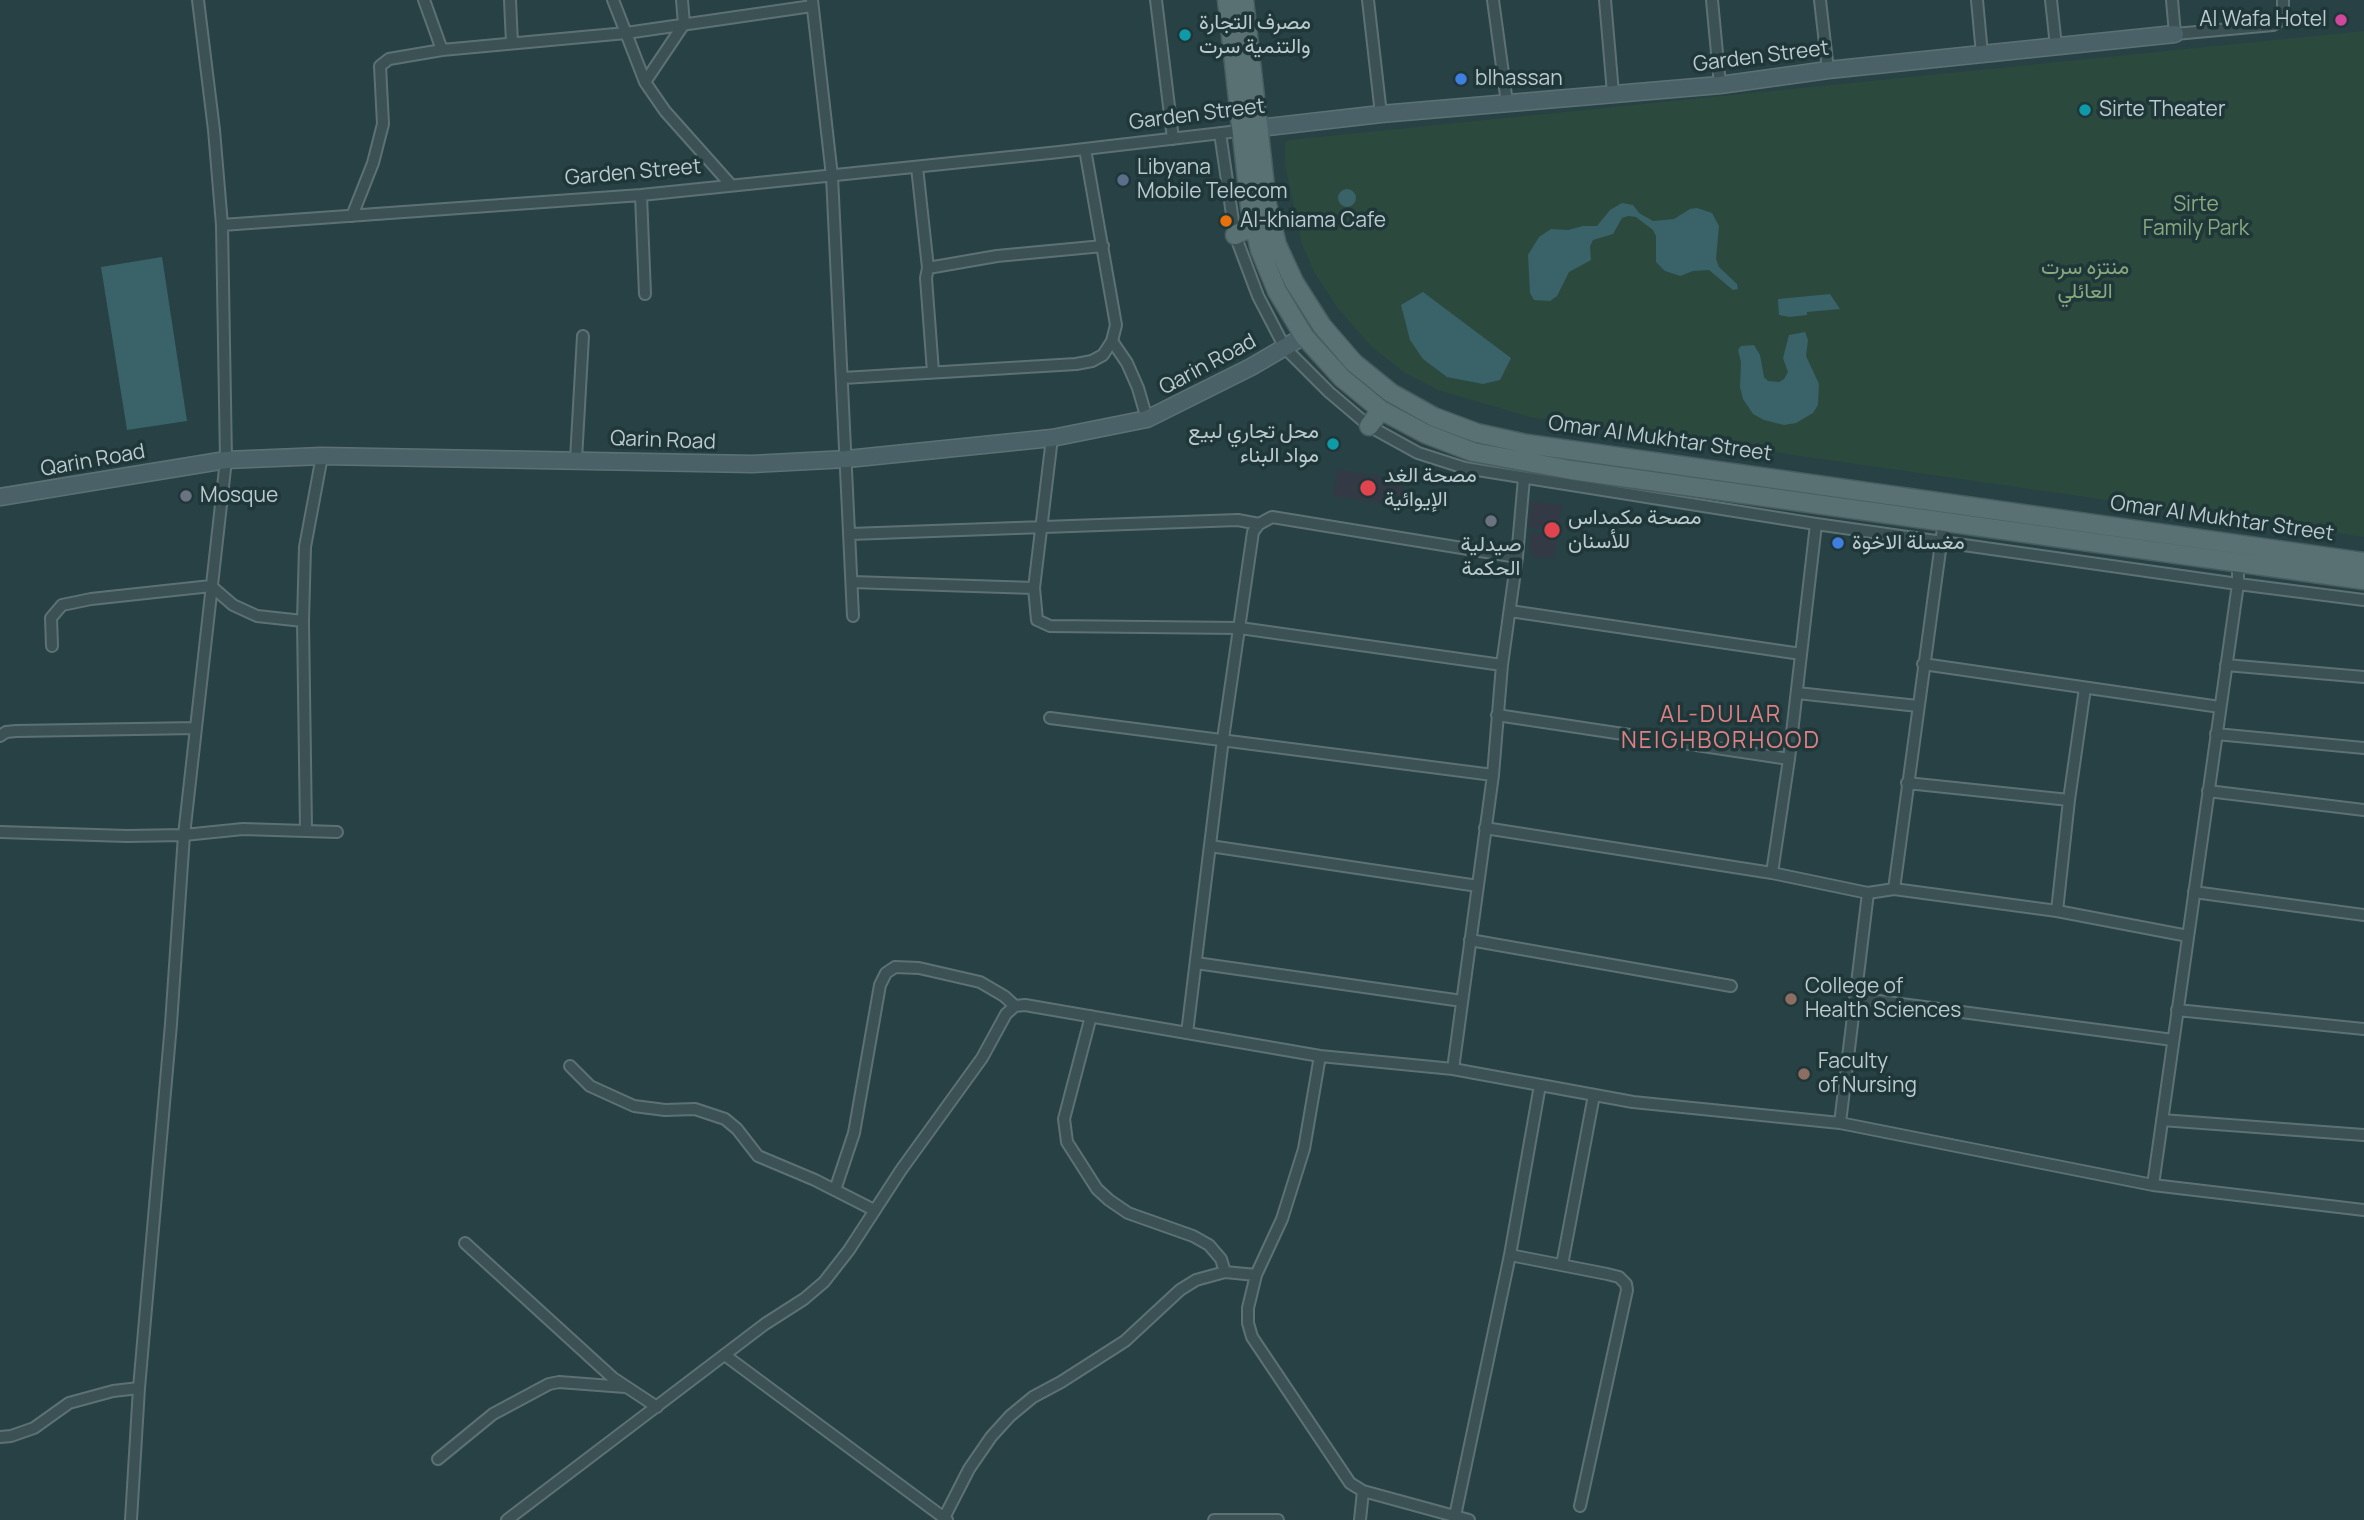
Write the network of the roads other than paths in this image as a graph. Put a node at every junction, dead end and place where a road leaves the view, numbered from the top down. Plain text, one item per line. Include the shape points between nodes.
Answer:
1 (198, 0) edge
2 (424, 0) edge
3 (510, 0) edge
4 (613, 0) edge
5 (682, 0) edge
6 (1156, 0) edge
7 (1227, 0) edge
8 (1244, 0) edge
9 (1368, 0) edge
10 (1493, 0) edge
11 (1605, 0) edge
12 (1712, 0) edge
13 (1819, 0) edge
14 (1977, 0) edge
15 (2051, 0) edge
16 (2172, 0) edge
17 (2283, 0) edge
18 (812, 3) edge
19 (684, 24) junction
20 (626, 33) junction
21 (2175, 34) junction
22 (512, 43) junction
23 (2056, 46) junction
24 (442, 50) junction
25 (1982, 54) junction
26 (1828, 70) junction
27 (646, 82) junction
28 (1720, 85) junction
29 (1613, 93) junction
30 (1507, 103) junction
31 (1381, 114) junction
32 (1250, 129) junction
33 (1220, 133) junction
34 (1173, 139) junction
35 (1085, 149) junction
36 (917, 167) junction
37 (832, 176) junction
38 (731, 185) junction
39 (641, 195) junction
40 (352, 216) junction
41 (222, 225) junction
42 (1254, 226) junction
43 (1236, 235) junction
44 (1103, 246) junction
45 (928, 268) junction
46 (645, 294) dead end
47 (583, 336) dead end
48 (1304, 336) junction
49 (1112, 341) junction
50 (1285, 348) junction
51 (933, 372) junction
52 (843, 379) junction
53 (1381, 410) junction
54 (1147, 419) junction
55 (1369, 426) junction
56 (1052, 438) junction
57 (322, 456) junction
58 (847, 459) junction
59 (226, 460) junction
60 (576, 460) junction
61 (1524, 478) junction
62 (0, 497) edge
63 (1944, 521) junction
64 (1259, 524) junction
65 (1816, 524) junction
66 (1042, 527) junction
67 (850, 534) junction
68 (1941, 543) junction
69 (1517, 557) junction
70 (2238, 562) junction
71 (2364, 562) edge
72 (2364, 580) edge
73 (852, 582) junction
74 (2238, 584) junction
75 (211, 586) junction
76 (1034, 589) junction
77 (2364, 600) edge
78 (1510, 611) junction
79 (853, 616) dead end
80 (303, 621) junction
81 (1240, 628) junction
82 (51, 646) dead end
83 (1801, 654) junction
84 (1923, 664) junction
85 (1502, 665) junction
86 (2226, 665) junction
87 (2364, 677) edge
88 (2085, 688) junction
89 (1797, 693) junction
90 (1918, 706) junction
91 (2220, 707) junction
92 (1497, 715) junction
93 (1050, 718) dead end
94 (196, 728) junction
95 (2216, 734) junction
96 (0, 736) edge
97 (1223, 739) junction
98 (2364, 748) edge
99 (1789, 759) junction
100 (1493, 775) junction
101 (1907, 783) junction
102 (2208, 790) junction
103 (2069, 800) junction
104 (2364, 810) edge
105 (1485, 828) junction
106 (306, 830) junction
107 (0, 832) edge
108 (337, 832) dead end
109 (184, 835) junction
110 (1210, 846) junction
111 (1772, 873) junction
112 (1478, 886) junction
113 (1894, 888) junction
114 (2194, 892) junction
115 (1868, 893) junction
116 (2057, 911) junction
117 (2364, 915) edge
118 (2188, 936) junction
119 (1470, 940) junction
120 (1196, 963) junction
121 (1731, 986) dead end
122 (1856, 998) junction
123 (1462, 1001) junction
124 (1015, 1006) junction
125 (2177, 1010) junction
126 (1091, 1016) junction
127 (2364, 1029) edge
128 (1187, 1033) junction
129 (2173, 1040) junction
130 (1320, 1056) junction
131 (570, 1066) dead end
132 (1453, 1069) junction
133 (1540, 1085) junction
134 (1594, 1095) junction
135 (2162, 1120) junction
136 (1840, 1123) junction
137 (2364, 1135) edge
138 (2153, 1185) junction
139 (835, 1190) junction
140 (874, 1210) junction
141 (2364, 1210) edge
142 (465, 1243) dead end
143 (1510, 1255) junction
144 (1562, 1265) junction
145 (1225, 1272) junction
146 (1256, 1275) junction
147 (726, 1356) junction
148 (625, 1387) junction
149 (139, 1388) junction
150 (657, 1407) junction
151 (0, 1437) edge
152 (438, 1459) dead end
153 (1363, 1491) junction
154 (1580, 1506) dead end
155 (1455, 1516) junction
156 (945, 1519) edge
157 (131, 1520) edge
158 (507, 1520) edge
159 (1214, 1520) edge
160 (1278, 1520) edge
161 (1360, 1520) edge
162 (1468, 1520) edge

1 - 41 street
2 - 24 street
3 - 22 street
4 - 20 street
5 - 19 street
6 - 34 street
7 - 32 main road
8 - 32 main road, Omar Al Mukhtar Street
9 - 31 street
10 - 30 street
11 - 29 street
12 - 28 street
13 - 26 street
14 - 25 street
15 - 23 street
16 - 21 street
17 - 21 street via 2283,19 2273,25
18 - 19 street
18 - 37 street
19 - 20 street
19 - 27 street
20 - 22 street
20 - 27 street
21 - 23 main road, Garden Street
22 - 24 street
23 - 25 main road, Garden Street
24 - 40 street via 388,59 380,66 383,124
25 - 26 main road, Garden Street
26 - 28 main road, Garden Street
27 - 38 street via 665,111
28 - 29 main road, Garden Street
29 - 30 main road, Garden Street
30 - 31 main road, Garden Street
31 - 32 main road, Garden Street
32 - 33 street, Garden Street
32 - 42 main road
32 - 71 main road, Omar Al Mukhtar Street via 1277,245 1322,326 1354,363 1391,393 1434,417 1527,444
33 - 34 street, Garden Street
33 - 43 street
34 - 35 street, Garden Street
35 - 36 street, Garden Street
35 - 44 street
36 - 37 street, Garden Street
36 - 45 street
37 - 38 street, Garden Street
37 - 52 street
38 - 39 street, Garden Street
39 - 40 street, Garden Street
39 - 46 street
40 - 41 street, Garden Street
41 - 59 street
42 - 43 main road
42 - 48 main road via 1277,291
43 - 50 street via 1258,296
44 - 45 street
44 - 49 street via 1116,325
45 - 51 street
47 - 60 street
48 - 50 main road, Qarin Road
48 - 53 main road via 1342,378
49 - 51 street via 1103,355 1092,361
49 - 54 street via 1127,363
50 - 54 main road, Qarin Road
50 - 55 street
51 - 52 street
52 - 58 street
53 - 55 main road
53 - 63 main road via 1473,452
54 - 56 main road, Qarin Road
55 - 61 street via 1418,453 1465,468
56 - 58 main road, Qarin Road
56 - 66 street
57 - 59 main road, Qarin Road
57 - 60 main road, Qarin Road
57 - 80 street via 305,547
58 - 60 main road, Qarin Road via 752,464
58 - 67 street
59 - 62 main road, Qarin Road
59 - 75 street
61 - 65 street
61 - 69 street
63 - 68 street
63 - 70 main road
64 - 66 street via 1238,520
64 - 69 street via 1272,517
64 - 81 street via 1253,532
65 - 68 street
65 - 83 street
66 - 67 street
66 - 76 street
67 - 73 street
68 - 74 street
68 - 84 street
69 - 78 street
70 - 72 main road
70 - 74 street
73 - 76 street
73 - 79 street
74 - 77 street
74 - 86 street
75 - 80 street via 233,605 257,616
75 - 82 street via 62,605 51,618
75 - 94 street
76 - 81 street via 1037,620 1050,626
78 - 83 street
78 - 85 street
80 - 106 street
81 - 85 street
81 - 97 street
83 - 89 street
84 - 88 street
84 - 90 street
85 - 92 street
86 - 87 street
86 - 91 street
88 - 91 street
88 - 103 street
89 - 90 street
89 - 99 street
90 - 101 street
91 - 95 street
92 - 99 street
92 - 100 street
93 - 97 street
94 - 96 street via 16,731
94 - 109 street
95 - 98 street
95 - 102 street
97 - 100 street
97 - 110 street
99 - 111 street
100 - 105 street
101 - 103 street
101 - 113 street
102 - 104 street
102 - 114 street
103 - 116 street
105 - 111 street
105 - 112 street
106 - 108 street
106 - 109 street via 243,829
107 - 109 street
109 - 149 street
110 - 112 street
110 - 120 street
111 - 115 street
112 - 119 street
113 - 115 street
113 - 116 street
114 - 117 street
114 - 118 street
115 - 122 street
116 - 118 street
118 - 125 street
119 - 121 street
119 - 123 street
120 - 123 street
120 - 128 street
122 - 129 street
122 - 136 street
123 - 132 street
124 - 126 street
124 - 139 street via 980,982 919,968 895,967 886,973 880,985 854,1133
124 - 140 street
125 - 127 street
125 - 129 street
126 - 128 street
126 - 145 street via 1064,1119 1067,1142 1109,1200 1128,1213 1209,1245 1222,1259
128 - 130 street
129 - 135 street
130 - 132 street
130 - 146 street via 1304,1149 1282,1219
131 - 139 street via 590,1086 634,1106 695,1109 725,1119 758,1156
132 - 133 street
133 - 134 street
133 - 143 street
134 - 136 street
134 - 144 street
135 - 137 street
135 - 138 street
136 - 138 street
138 - 141 street
139 - 140 street
140 - 147 street via 824,1282
142 - 148 street
143 - 144 street
143 - 155 street
144 - 154 street via 1619,1278 1627,1290
145 - 146 street
145 - 156 street via 1180,1290 1125,1341 1010,1416 969,1469
146 - 153 street via 1248,1308 1252,1337 1343,1474
147 - 150 street
147 - 156 street
148 - 150 street
148 - 152 street via 559,1382 538,1388 493,1414
149 - 151 street via 88,1396 69,1403 34,1428
149 - 157 street
150 - 158 street
153 - 155 street
153 - 161 street
155 - 162 street
159 - 160 street

